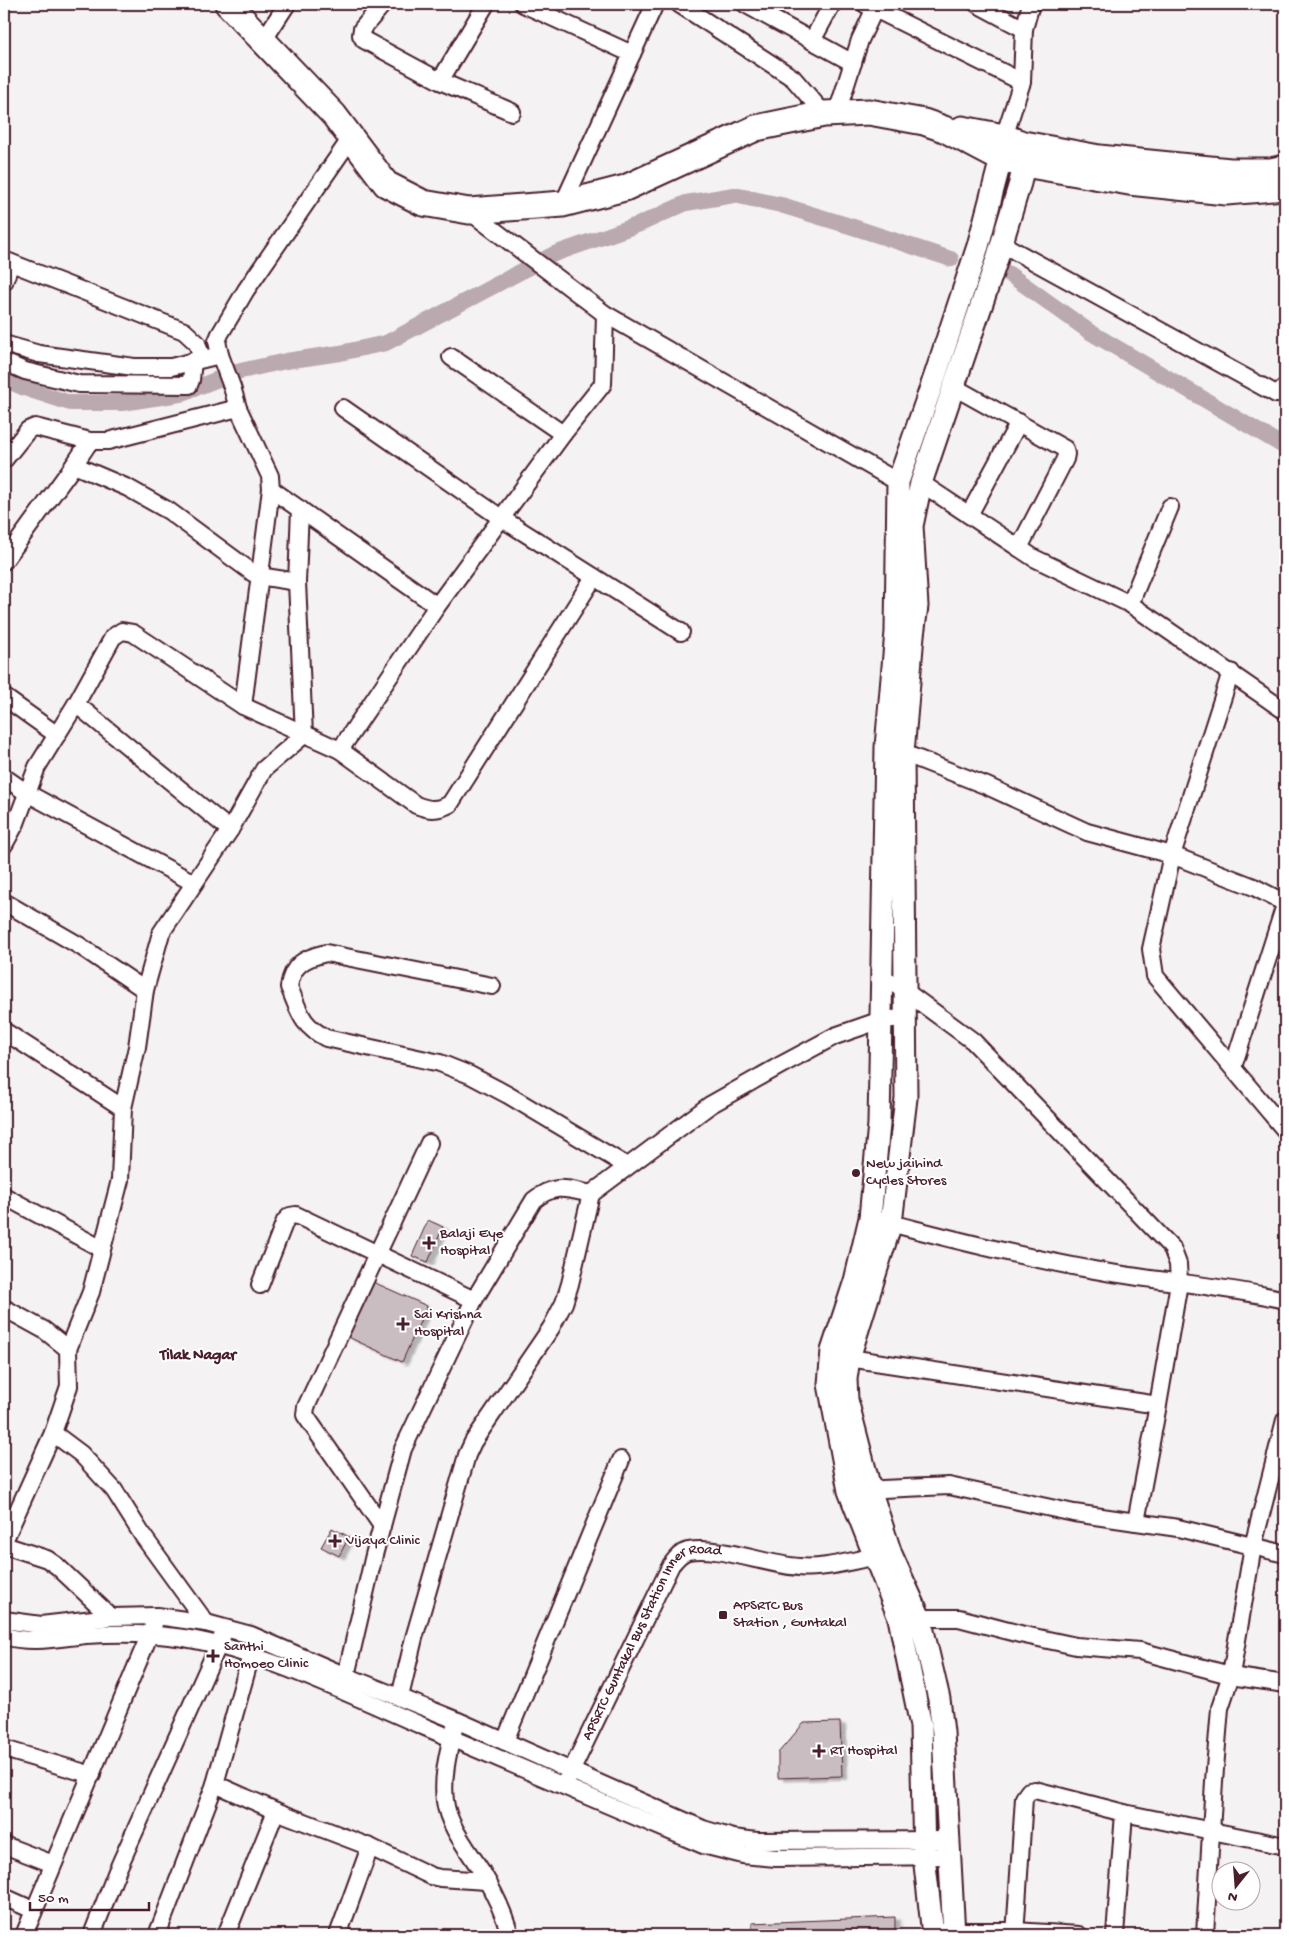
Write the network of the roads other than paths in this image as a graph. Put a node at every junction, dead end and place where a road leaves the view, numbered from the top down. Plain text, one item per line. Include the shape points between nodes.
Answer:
1 (228, 4) edge
2 (287, 4) edge
3 (383, 4) edge
4 (486, 4) edge
5 (523, 4) edge
6 (655, 4) edge
7 (679, 4) edge
8 (745, 4) edge
9 (832, 4) edge
10 (977, 4) edge
11 (1031, 4) edge
12 (872, 5) edge
13 (1024, 29) junction
14 (263, 41) junction
15 (812, 41) junction
16 (632, 54) junction
17 (853, 63) junction
18 (440, 81) junction
19 (1022, 82) junction
20 (512, 112) dead end
21 (831, 113) junction
22 (351, 138) junction
23 (1010, 153) junction
24 (1285, 168) edge
25 (1285, 187) edge
26 (563, 204) junction
27 (469, 212) junction
28 (1002, 244) junction
29 (7, 261) edge
30 (4, 282) edge
31 (605, 314) junction
32 (4, 344) edge
33 (451, 357) dead end
34 (221, 358) junction
35 (197, 360) junction
36 (4, 362) edge
37 (954, 387) junction
38 (1285, 387) edge
39 (238, 408) junction
40 (343, 408) dead end
41 (1019, 422) junction
42 (563, 434) junction
43 (90, 441) junction
44 (4, 460) edge
45 (74, 464) junction
46 (898, 482) junction
47 (921, 483) junction
48 (271, 489) junction
49 (1170, 507) dead end
50 (300, 509) junction
51 (968, 515) junction
52 (501, 518) junction
53 (1019, 548) junction
54 (4, 561) edge
55 (260, 576) junction
56 (594, 577) junction
57 (297, 582) junction
58 (1130, 604) junction
59 (437, 606) junction
60 (681, 632) dead end
61 (1230, 672) junction
62 (4, 697) edge
63 (76, 704) junction
64 (243, 706) junction
65 (1285, 711) edge
66 (57, 735) junction
67 (304, 735) junction
68 (340, 750) junction
69 (894, 750) junction
70 (4, 777) edge
71 (27, 793) junction
72 (230, 830) junction
73 (4, 845) edge
74 (1172, 855) junction
75 (194, 883) junction
76 (4, 902) edge
77 (1285, 904) edge
78 (881, 976) junction
79 (492, 986) dead end
80 (145, 990) junction
81 (905, 991) junction
82 (904, 1018) junction
83 (881, 1020) junction
84 (4, 1031) edge
85 (1233, 1067) junction
86 (123, 1108) junction
87 (1285, 1130) edge
88 (429, 1143) dead end
89 (627, 1166) junction
90 (591, 1194) junction
91 (4, 1196) edge
92 (870, 1218) junction
93 (891, 1223) junction
94 (102, 1249) junction
95 (377, 1254) junction
96 (1179, 1283) junction
97 (260, 1285) dead end
98 (474, 1300) junction
99 (1285, 1300) edge
100 (4, 1308) edge
101 (68, 1349) junction
102 (849, 1358) junction
103 (1158, 1405) junction
104 (1285, 1420) edge
105 (53, 1433) junction
106 (1283, 1437) edge
107 (621, 1460) dead end
108 (870, 1490) junction
109 (849, 1491) junction
110 (1136, 1522) junction
111 (382, 1526) junction
112 (4, 1543) edge
113 (1253, 1546) junction
114 (1285, 1554) edge
115 (882, 1555) junction
116 (157, 1616) junction
117 (111, 1617) junction
118 (909, 1618) junction
119 (4, 1620) edge
120 (206, 1623) junction
121 (226, 1628) junction
122 (150, 1633) junction
123 (4, 1636) edge
124 (217, 1645) junction
125 (251, 1655) junction
126 (1230, 1675) junction
127 (346, 1676) junction
128 (1285, 1684) edge
129 (400, 1697) junction
130 (456, 1720) junction
131 (452, 1738) junction
132 (504, 1741) junction
133 (4, 1749) edge
134 (572, 1771) junction
135 (92, 1775) junction
136 (215, 1784) junction
137 (564, 1786) junction
138 (276, 1811) junction
139 (1124, 1813) junction
140 (1211, 1831) junction
141 (4, 1845) edge
142 (1285, 1846) edge
143 (370, 1847) junction
144 (924, 1848) junction
145 (949, 1848) junction
146 (53, 1864) junction
147 (486, 1880) junction
148 (4, 1897) edge
149 (33, 1910) junction
150 (943, 1933) edge
151 (1015, 1933) edge
152 (24, 1935) edge
153 (92, 1935) edge
154 (157, 1935) edge
155 (226, 1935) edge
156 (338, 1935) edge
157 (510, 1935) edge
158 (1079, 1935) edge
159 (1115, 1935) edge
160 (1205, 1935) edge

1 - 14 highway
2 - 14 street
3 - 18 street via 362,29 364,40
4 - 18 street
5 - 16 street
6 - 16 street
7 - 21 street via 793,78
8 - 15 street
9 - 15 street
10 - 13 street
11 - 13 street
12 - 17 street
12 - 19 street
13 - 19 street
14 - 22 highway via 334,115
15 - 17 street
16 - 26 street
17 - 21 street
18 - 20 street
19 - 23 street
21 - 23 highway via 869,112 944,129 961,129
21 - 26 highway via 756,128 625,188
22 - 27 highway via 386,184 423,202
22 - 34 street via 246,290 220,334
23 - 24 highway via 1023,144 1144,164 1230,171
23 - 25 highway via 1129,182 1226,192
23 - 28 main road
23 - 46 main road
26 - 27 highway
27 - 31 street
28 - 37 main road
28 - 38 street via 1276,394
29 - 30 street
29 - 35 street via 184,331 197,343
31 - 42 street via 603,384
31 - 46 street
32 - 35 street via 39,354 134,367 171,366
33 - 42 street
34 - 35 street
34 - 39 street
35 - 36 street via 189,384 79,384 24,371
37 - 41 street
37 - 47 main road
39 - 43 street via 108,441
39 - 48 street via 270,476
40 - 52 street
41 - 51 street
41 - 53 street via 1065,449 1066,454
42 - 52 street
43 - 44 street via 35,427 28,430
43 - 45 street
45 - 54 street
45 - 55 street via 169,511
46 - 69 main road
47 - 51 street
47 - 69 main road via 912,526 918,606
48 - 50 street
48 - 55 street
49 - 58 street
50 - 57 street
50 - 59 street
51 - 53 street
52 - 56 street
52 - 59 street
53 - 58 street via 1047,565
55 - 57 street
55 - 64 street
56 - 60 street
56 - 68 street via 450,804 441,809 428,809 416,804
57 - 67 street
58 - 61 street
59 - 68 street
61 - 65 street
61 - 74 street
62 - 66 street
63 - 64 street via 113,637 122,631 132,633
63 - 66 street
63 - 72 street
64 - 67 street
66 - 71 street via 37,767
67 - 68 street
67 - 72 street via 264,769
69 - 74 street via 987,786 1087,832
69 - 78 main road
69 - 81 main road
70 - 71 street
71 - 73 street
71 - 75 street
72 - 75 street
74 - 77 street via 1254,887
74 - 85 street via 1151,949 1155,976
75 - 80 street via 161,933
76 - 80 street via 80,946
77 - 85 street
78 - 81 street
78 - 83 main road
79 - 89 street via 326,953 310,957 296,967 290,980 305,1024 319,1035 440,1063 470,1075
80 - 86 street via 137,1047
81 - 82 main road
81 - 96 street via 973,1040 1172,1248 1178,1264
82 - 83 street
82 - 93 main road via 906,1098
83 - 89 street via 835,1036 710,1105
83 - 92 main road via 879,1124
84 - 86 street
85 - 87 street
86 - 94 street via 120,1180
88 - 95 street
89 - 90 street
90 - 98 street via 560,1188 542,1193 534,1200
90 - 129 street via 564,1304 467,1455
91 - 94 street
92 - 93 street
92 - 109 main road via 855,1281 832,1351 829,1384
93 - 96 street via 1094,1270
93 - 102 main road
94 - 101 street via 91,1292
95 - 97 street via 296,1215 290,1216 285,1221
95 - 98 street
95 - 111 street via 305,1415
96 - 99 street via 1248,1291
96 - 103 street
98 - 111 street via 403,1448
100 - 101 street via 44,1330
101 - 105 street via 69,1386
102 - 103 street
102 - 108 main road via 847,1400
103 - 110 street
104 - 106 street
105 - 112 street
105 - 120 street via 81,1454 114,1490
106 - 113 street
107 - 132 street
108 - 109 street
108 - 110 street via 949,1486 1074,1513
108 - 115 main road
109 - 115 main road
110 - 113 street via 1178,1528
111 - 127 street
112 - 117 street via 47,1559
113 - 114 street
113 - 126 street
115 - 118 main road
115 - 134 street, APSRTC Guntakal Bus Station Inner Road via 823,1567 798,1567 707,1550 687,1551 677,1556
116 - 117 street
116 - 120 street
116 - 122 street
117 - 119 street via 41,1625
118 - 126 street via 959,1618 1076,1646 1140,1651
118 - 144 main road via 921,1726
118 - 145 main road via 939,1699 944,1732
120 - 121 street
121 - 124 street
121 - 127 street
122 - 123 street via 34,1641
122 - 124 street
122 - 135 street
124 - 125 street
124 - 153 street via 116,1870
125 - 131 street
125 - 136 street
126 - 128 street
126 - 140 street via 1220,1708
127 - 129 street
129 - 130 street
130 - 131 street
130 - 132 street
131 - 137 street
131 - 147 street via 444,1780 445,1803 458,1836
132 - 134 street
133 - 135 street
134 - 137 street, APSRTC Guntakal Bus Station Inner Road
134 - 144 street via 704,1829 734,1838
135 - 146 street
136 - 138 street
136 - 154 street
137 - 144 street via 703,1845 744,1855 776,1858
138 - 143 street
138 - 155 street
139 - 140 street
139 - 151 street via 1035,1790 1026,1794
139 - 159 street
140 - 142 street
140 - 160 street
141 - 146 street
143 - 147 street via 431,1876
143 - 156 street
144 - 145 street
144 - 150 main road
145 - 150 main road
146 - 149 street
147 - 157 street via 504,1914
148 - 149 street
149 - 152 street
150 - 151 street
151 - 158 street

